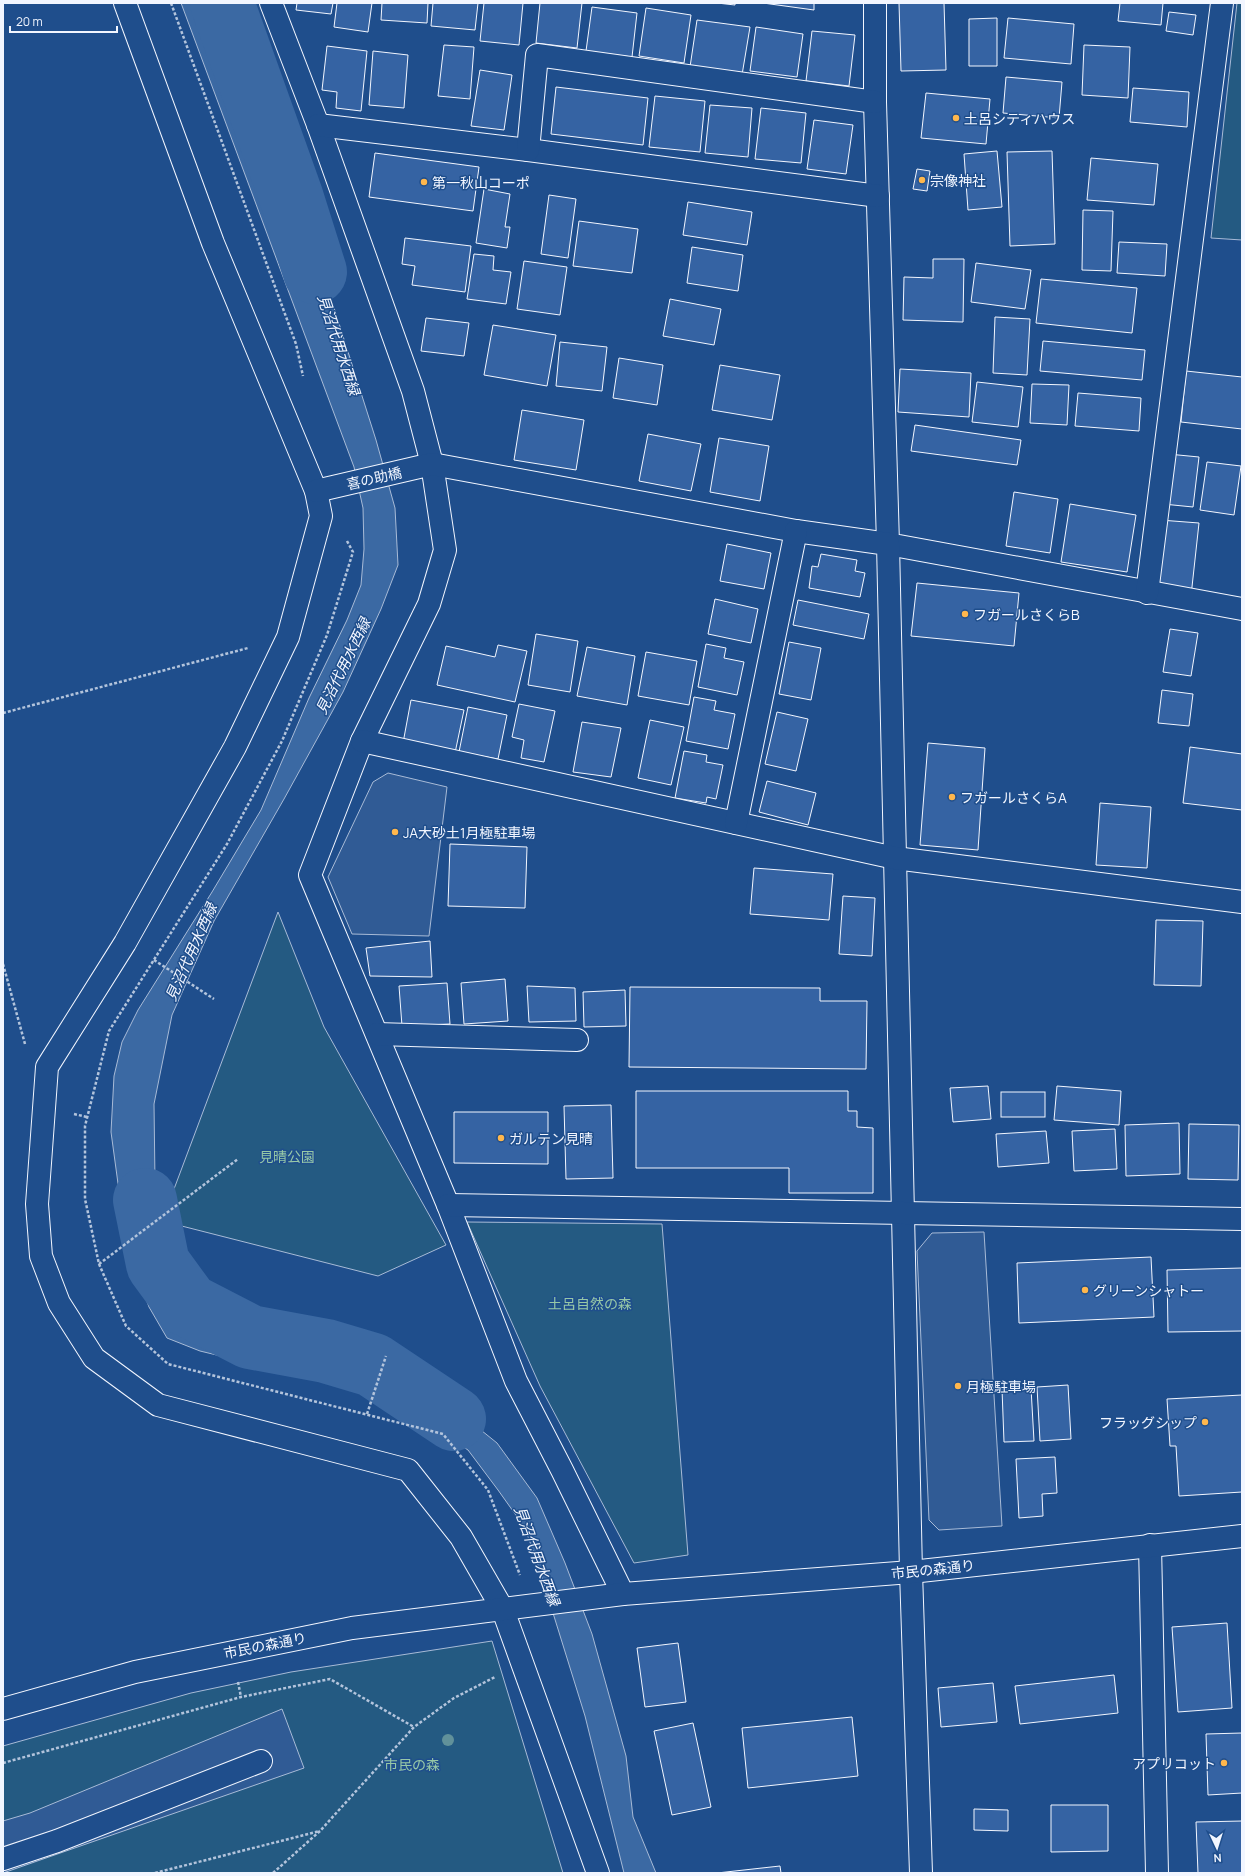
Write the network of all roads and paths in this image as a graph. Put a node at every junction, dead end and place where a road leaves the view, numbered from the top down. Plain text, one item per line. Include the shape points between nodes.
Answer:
1 (125, 3) edge
2 (171, 3) edge
3 (271, 3) edge
4 (875, 3) edge
5 (1222, 3) edge
6 (875, 102) junction
7 (318, 125) junction
8 (528, 150) junction
9 (878, 196) junction
10 (304, 381) dead end
11 (432, 464) junction
12 (316, 491) junction
13 (796, 531) junction
14 (888, 544) junction
15 (1147, 593) junction
16 (337, 602) dead end
17 (1242, 610) edge
18 (288, 638) junction
19 (3, 713) edge
20 (362, 741) junction
21 (736, 823) junction
22 (895, 858) junction
23 (1242, 902) edge
24 (154, 960) junction
25 (3, 964) edge
26 (214, 999) dead end
27 (377, 1034) junction
28 (577, 1040) dead end
29 (26, 1046) dead end
30 (238, 1159) dead end
31 (448, 1205) junction
32 (903, 1213) junction
33 (1242, 1219) edge
34 (99, 1264) junction
35 (386, 1356) dead end
36 (367, 1414) junction
37 (1242, 1536) edge
38 (1150, 1545) junction
39 (911, 1572) junction
40 (623, 1594) junction
41 (532, 1606) junction
42 (503, 1610) junction
43 (522, 1663) junction
44 (237, 1679) dead end
45 (241, 1697) junction
46 (3, 1709) edge
47 (414, 1727) junction
48 (261, 1761) dead end
49 (3, 1763) edge
50 (320, 1831) junction
51 (3, 1859) edge
52 (155, 1873) edge
53 (273, 1873) edge
54 (598, 1873) edge
55 (921, 1873) edge
56 (1157, 1873) edge

1 - 12 street via 213,243
2 - 10 path via 296,344
3 - 7 street
4 - 6 street
5 - 15 street
6 - 8 street via 537,55
6 - 9 street
7 - 8 street
7 - 11 street via 413,391
8 - 9 street
9 - 14 street
11 - 12 street, 喜の助橋
11 - 13 street
11 - 20 street via 445,550 429,604
12 - 18 street via 321,516
13 - 14 street
13 - 21 street
14 - 15 street
14 - 22 street
15 - 17 street
16 - 24 path via 327,635 282,741 227,844
18 - 19 path
18 - 42 street via 235,747 125,943 48,1067 37,1204 41,1256 59,1303 94,1358 158,1405 408,1470 461,1537
20 - 21 street
20 - 27 street via 310,875
21 - 22 street
22 - 23 street
22 - 32 street
24 - 26 path
24 - 34 path via 109,1031 85,1126 85,1199
25 - 29 path
27 - 28 street
27 - 31 street
30 - 34 path
31 - 32 street
31 - 40 street via 516,1382
32 - 33 street
32 - 39 street
34 - 36 path via 126,1326 168,1364
35 - 36 path
36 - 41 path via 443,1434 488,1490
37 - 38 street, 市民の森通り
38 - 39 street, 市民の森通り
38 - 56 street
39 - 40 street, 市民の森通り
39 - 55 street
40 - 41 street, 市民の森通り
41 - 42 street, 市民の森通り
42 - 43 street
42 - 46 street, 市民の森通り via 352,1628 256,1646 135,1672
43 - 47 path via 454,1698
43 - 54 street
44 - 45 path
45 - 47 path via 330,1679
45 - 49 path
47 - 50 path
48 - 51 street via 57,1841
50 - 52 path
50 - 53 path

